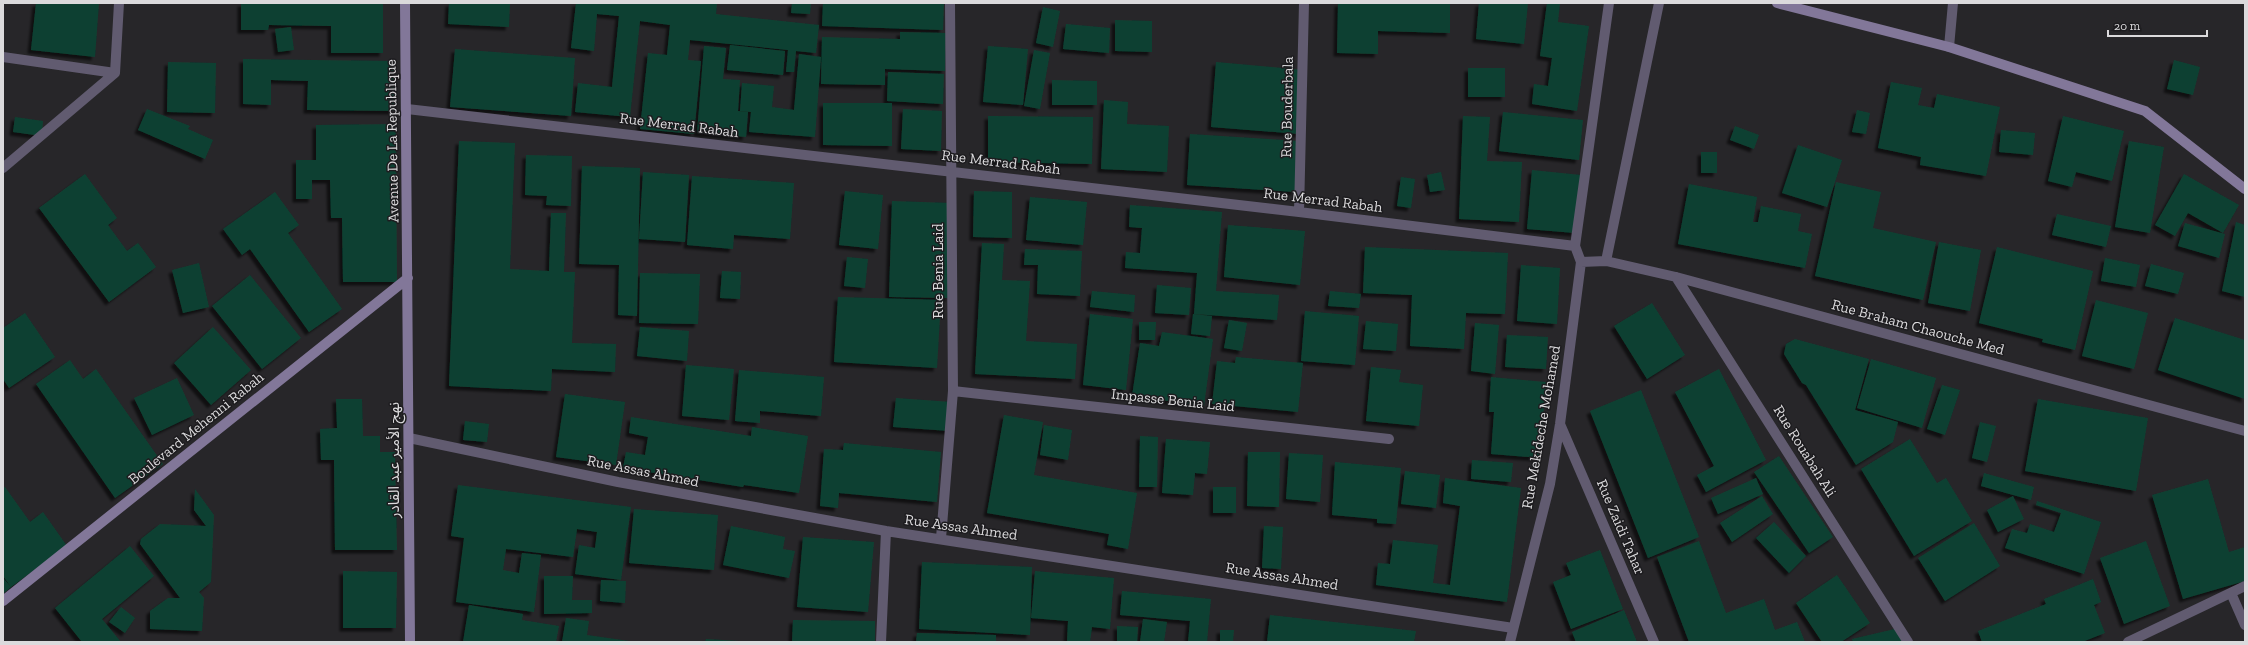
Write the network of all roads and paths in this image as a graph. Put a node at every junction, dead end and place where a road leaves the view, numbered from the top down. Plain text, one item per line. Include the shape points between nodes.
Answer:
1 (119, 3) edge
2 (405, 3) edge
3 (950, 3) edge
4 (1304, 3) edge
5 (1609, 3) edge
6 (1659, 3) edge
7 (1777, 3) edge
8 (1953, 3) edge
9 (1949, 46) junction
10 (3, 57) edge
11 (115, 73) junction
12 (407, 109) junction
13 (3, 168) edge
14 (952, 171) junction
15 (2245, 189) edge
16 (1299, 212) junction
17 (1575, 246) junction
18 (1606, 261) junction
19 (1581, 262) junction
20 (1676, 277) junction
21 (408, 278) junction
22 (953, 391) junction
23 (1560, 424) junction
24 (2245, 431) edge
25 (408, 438) junction
26 (1389, 439) dead end
27 (886, 531) junction
28 (941, 538) junction
29 (2245, 586) edge
30 (2231, 593) junction
31 (3, 601) edge
32 (2245, 625) edge
33 (1513, 628) junction
34 (410, 642) edge
35 (882, 642) edge
36 (1510, 642) edge
37 (1654, 642) edge
38 (1908, 642) edge
39 (2128, 642) edge

1 - 11 street
2 - 12 main road, Avenue De La Republique
3 - 14 street, Rue Benia Laid
4 - 16 street, Rue Bouderbala
5 - 17 street
6 - 18 street
7 - 9 main road
8 - 9 street
9 - 15 main road via 2145,111
10 - 11 street
11 - 13 street
12 - 14 street, Rue Merrad Rabah
12 - 21 main road, Avenue De La Republique
14 - 16 street, Rue Merrad Rabah
14 - 22 street, Rue Benia Laid
16 - 17 street, Rue Merrad Rabah
17 - 19 street
18 - 19 street, Rue Braham Chaouche Med
18 - 20 street, Rue Braham Chaouche Med
19 - 23 street, Rue Mekideche Mohamed
20 - 24 street, Rue Braham Chaouche Med
20 - 38 street, Rue Rouabah Ali
21 - 25 main road, نهج الأمير عبد القادر
21 - 31 main road, Boulevard Mehenni Rabah
22 - 26 street, Impasse Benia Laid
22 - 28 street, Rue Benia Laid
23 - 33 street, Rue Mekideche Mohamed via 1550,484
23 - 37 street, Rue Zaidi Tahar
25 - 27 street, Rue Assas Ahmed via 618,482
25 - 34 main road, نهج الأمير عبد القادر
27 - 28 street, Rue Assas Ahmed
27 - 35 street
28 - 33 street, Rue Assas Ahmed
29 - 30 street
30 - 32 street
30 - 39 street
33 - 36 street, Rue Mekideche Mohamed

